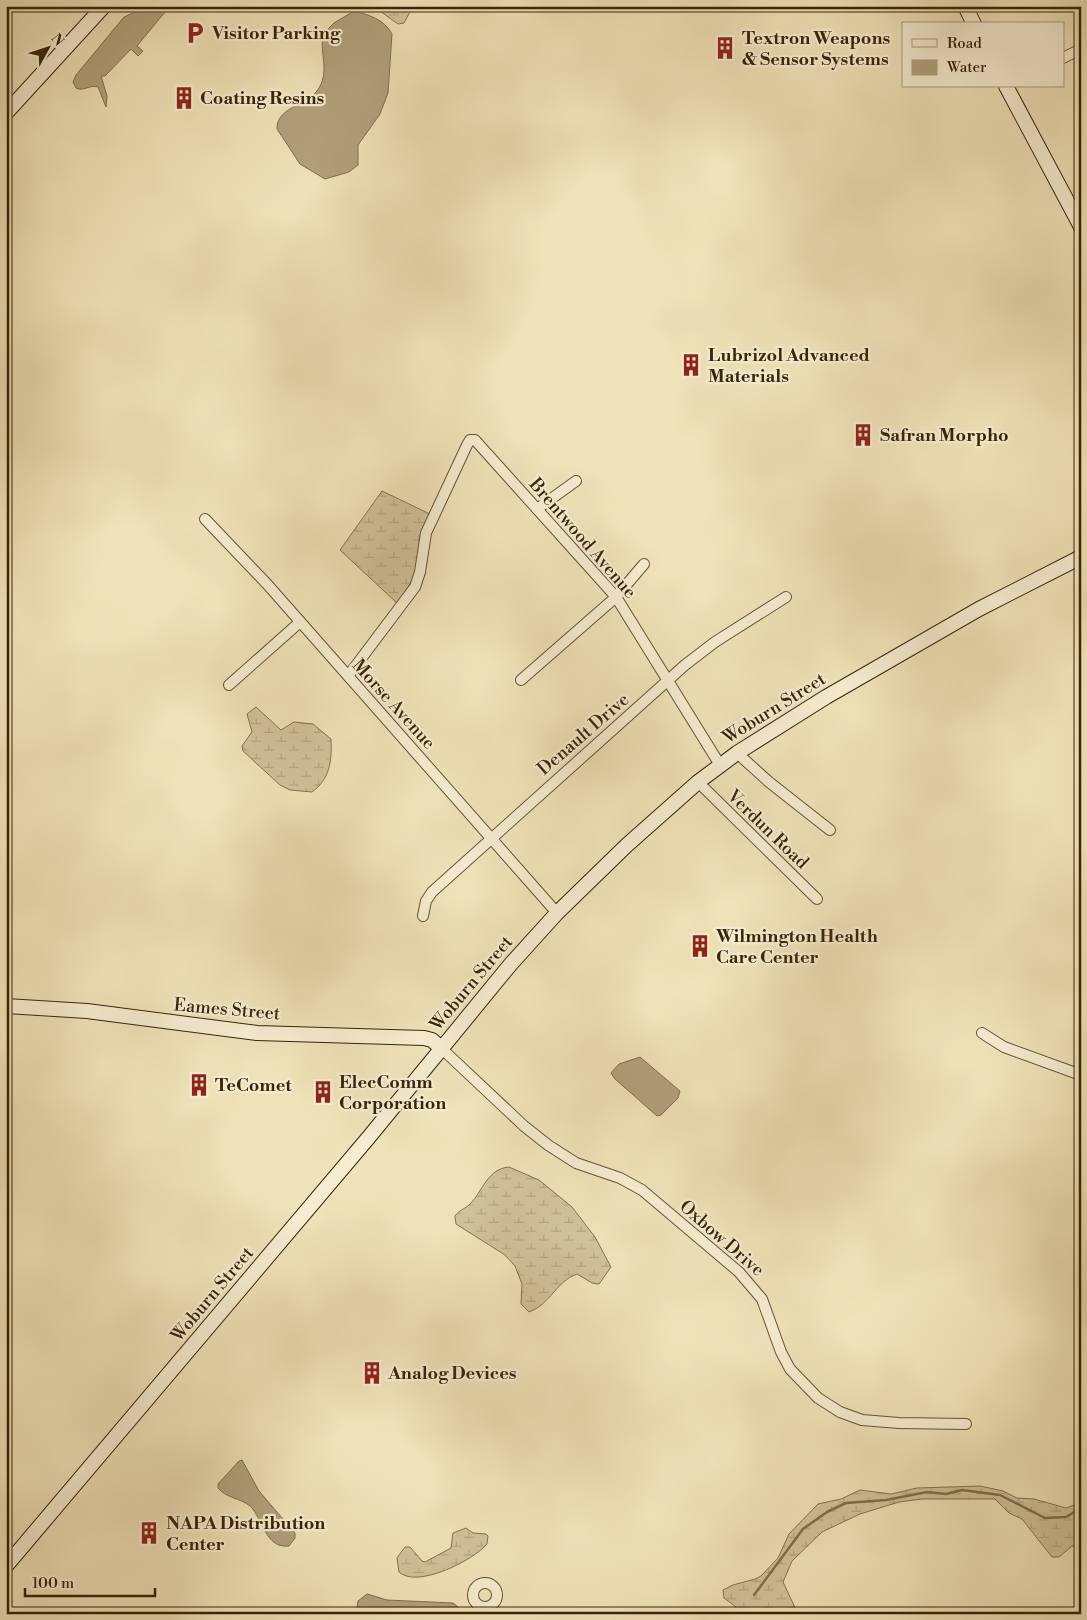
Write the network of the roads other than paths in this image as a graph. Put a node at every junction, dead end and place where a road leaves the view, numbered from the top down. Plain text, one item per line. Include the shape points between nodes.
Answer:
1 (104, 6) edge
2 (965, 6) edge
3 (973, 22) edge
4 (1081, 49) edge
5 (1064, 58) edge
6 (1008, 88) edge
7 (6, 113) edge
8 (1081, 227) edge
9 (576, 481) dead end
10 (537, 509) junction
11 (205, 519) dead end
12 (1081, 557) edge
13 (644, 564) dead end
14 (616, 597) junction
15 (786, 597) dead end
16 (300, 622) junction
17 (348, 676) junction
18 (521, 680) dead end
19 (668, 680) junction
20 (229, 684) dead end
21 (737, 753) junction
22 (720, 765) junction
23 (698, 782) junction
24 (830, 830) dead end
25 (491, 839) junction
26 (817, 899) dead end
27 (557, 913) junction
28 (423, 916) dead end
29 (6, 1006) edge
30 (982, 1033) dead end
31 (441, 1048) junction
32 (1081, 1075) edge
33 (966, 1424) dead end
34 (6, 1566) edge

1 - 7 main road
2 - 3 main road
4 - 5 street
6 - 8 main road
9 - 10 street
10 - 14 street, Brentwood Avenue
10 - 17 street, Brentwood Avenue via 476,440 470,440 426,533 420,572 414,587
11 - 16 street, Morse Avenue
12 - 21 main road, Woburn Street via 979,609 826,697
13 - 14 street
14 - 18 street
14 - 19 street, Brentwood Avenue
15 - 19 street, Denault Drive via 706,648
16 - 17 street, Morse Avenue
16 - 20 street
17 - 25 street, Morse Avenue
19 - 22 street, Brentwood Avenue
19 - 25 street, Denault Drive
21 - 22 main road, Woburn Street
21 - 24 street
22 - 23 main road, Woburn Street
23 - 26 street, Verdun Road
23 - 27 main road, Woburn Street
25 - 27 street, Morse Avenue
25 - 28 street, Denault Drive via 429,895
27 - 31 main road, Woburn Street
29 - 31 main road, Eames Street via 87,1012 257,1033 424,1038
30 - 32 street via 1004,1047
31 - 33 street, Oxbow Drive via 548,1145 576,1163 620,1178 642,1190 739,1272 762,1299 790,1369 826,1403 851,1416 879,1422
31 - 34 main road, Woburn Street

